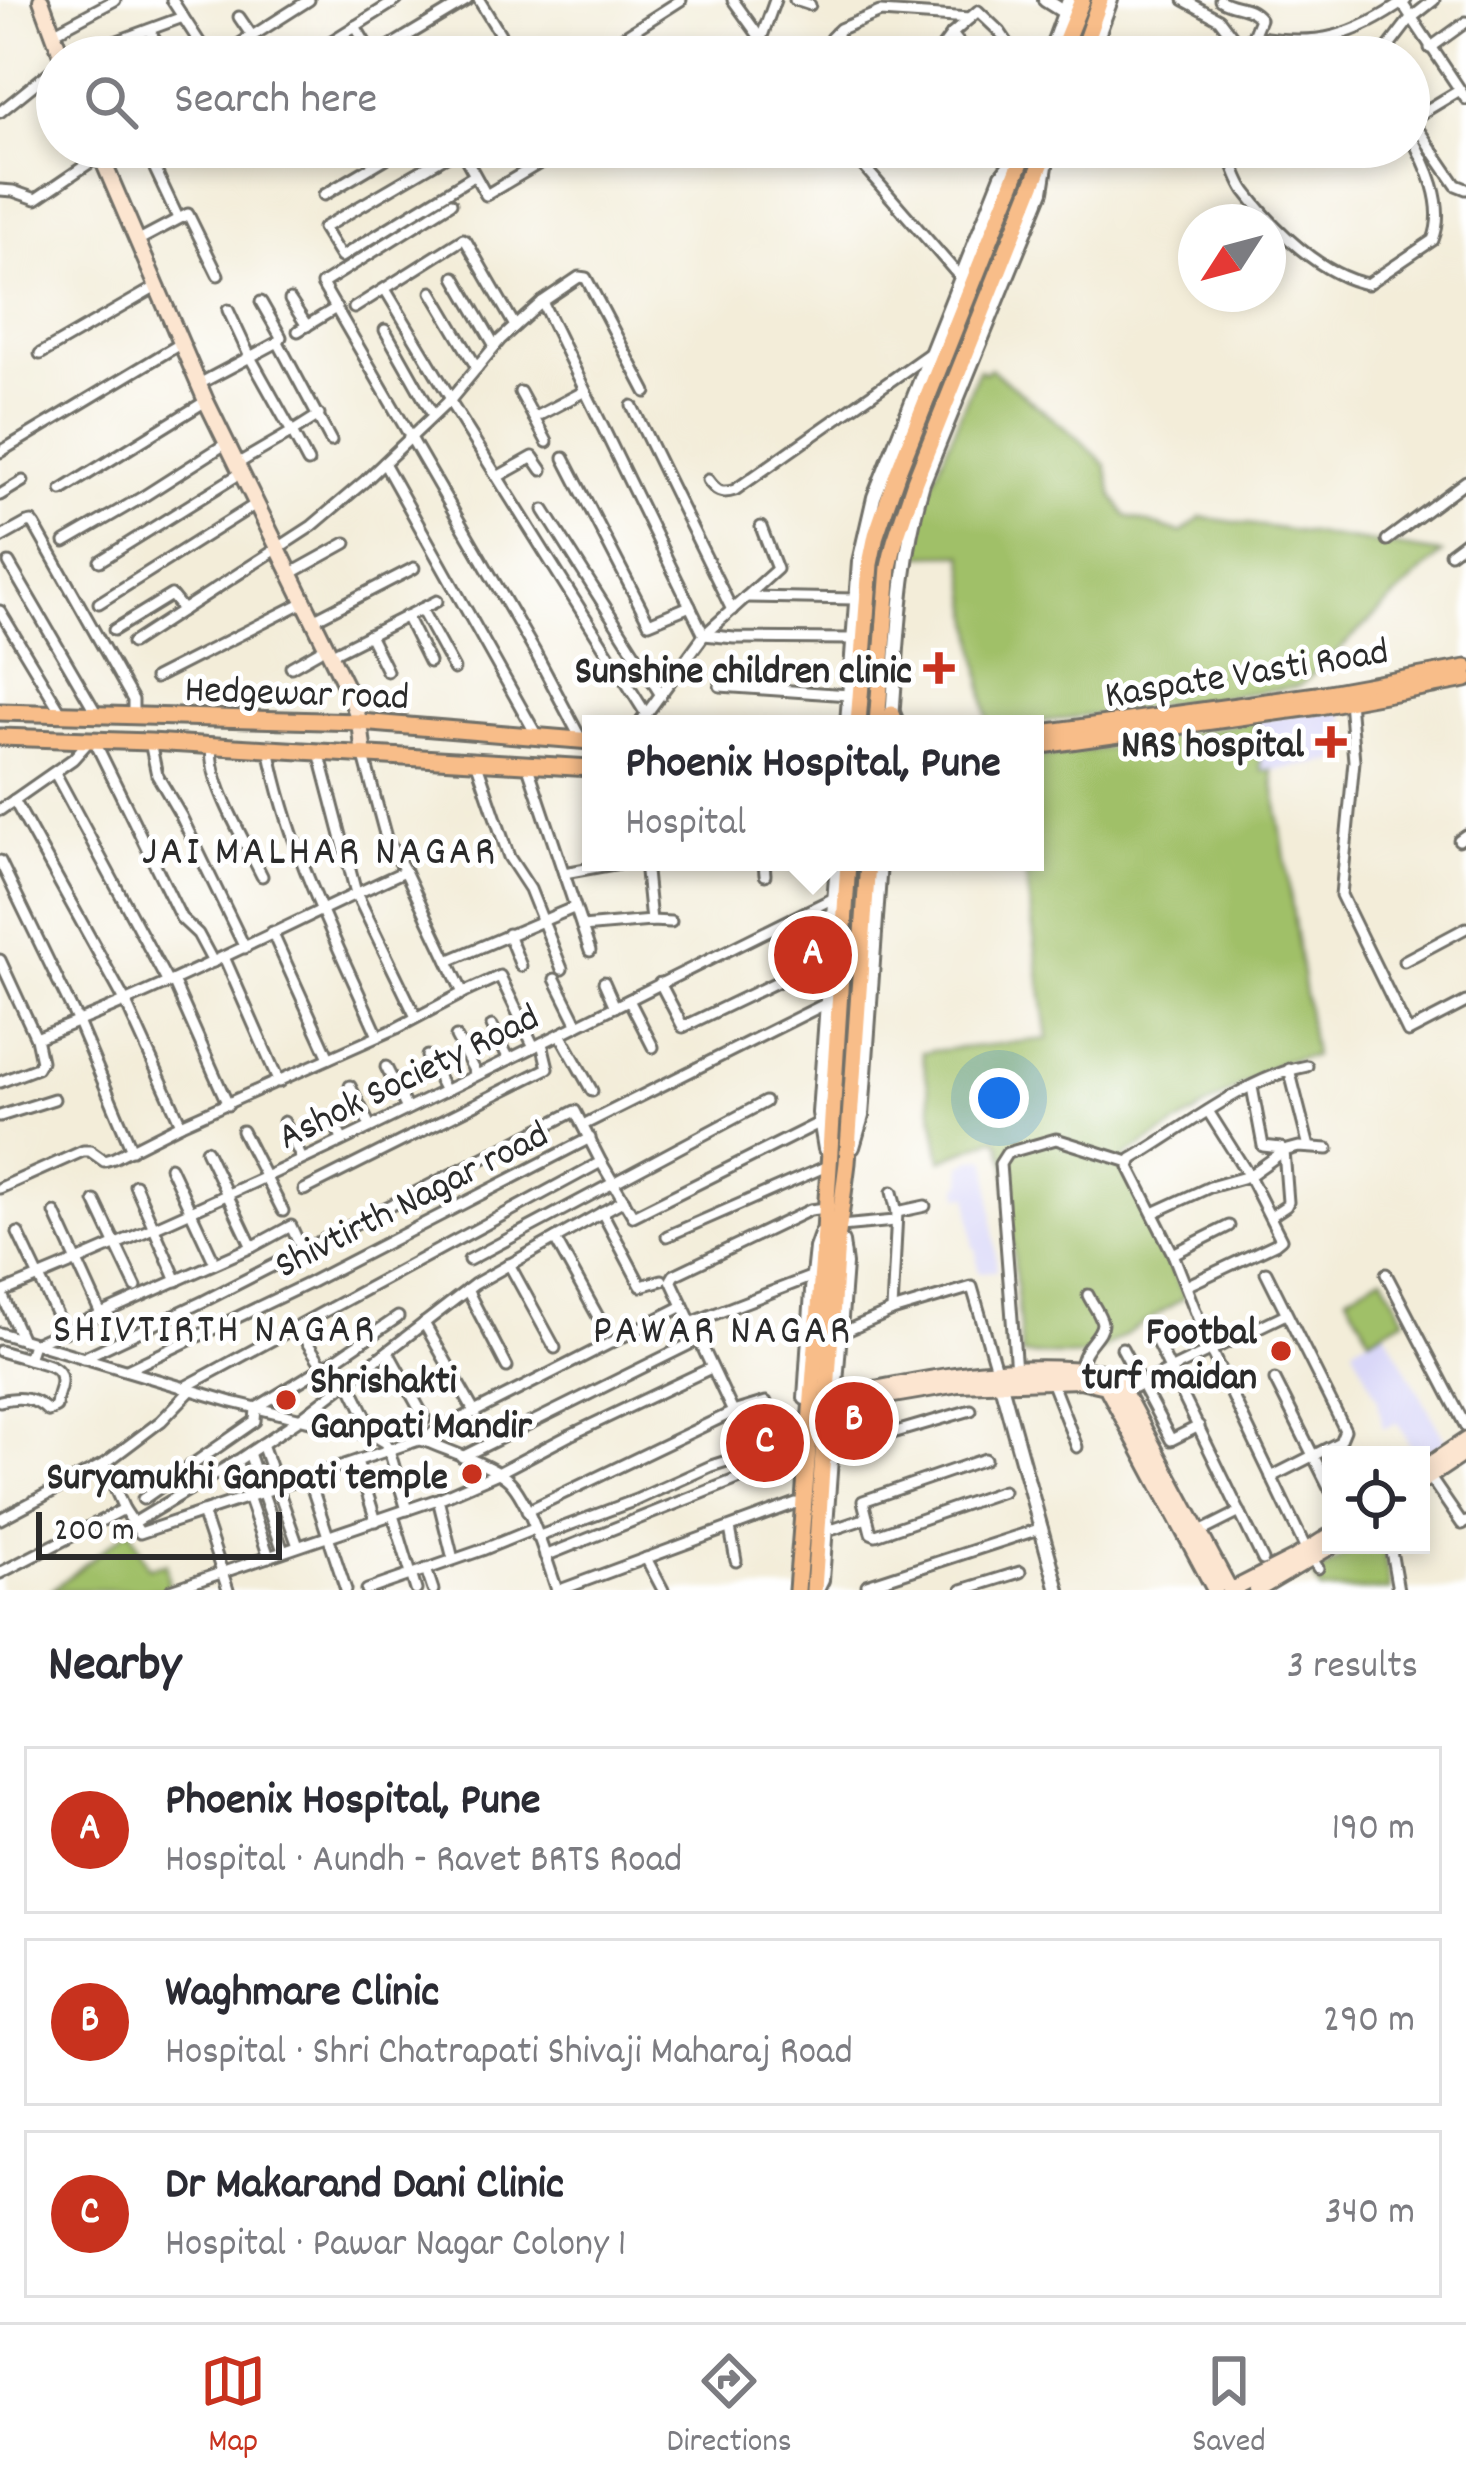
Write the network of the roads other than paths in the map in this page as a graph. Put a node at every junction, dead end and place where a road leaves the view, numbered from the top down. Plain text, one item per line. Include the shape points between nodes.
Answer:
1 (41, 0) edge
2 (116, 0) edge
3 (172, 0) edge
4 (309, 0) edge
5 (397, 0) edge
6 (467, 0) edge
7 (479, 0) edge
8 (681, 0) edge
9 (733, 0) edge
10 (775, 0) edge
11 (795, 0) edge
12 (873, 0) edge
13 (1045, 0) edge
14 (1082, 0) edge
15 (1100, 0) edge
16 (1111, 0) edge
17 (1184, 0) edge
18 (1220, 0) edge
19 (1433, 0) edge
20 (810, 4) dead end
21 (1401, 4) edge
22 (1067, 6) edge
23 (975, 10) edge
24 (880, 12) junction
25 (239, 16) dead end
26 (183, 17) junction
27 (1410, 19) junction
28 (1466, 22) edge
29 (355, 26) junction
30 (149, 29) junction
31 (53, 33) junction
32 (836, 33) junction
33 (500, 34) dead end
34 (952, 34) edge
35 (54, 36) edge
36 (134, 36) edge
37 (153, 36) edge
38 (195, 36) edge
39 (252, 36) joint
40 (339, 36) edge
41 (361, 36) edge
42 (401, 36) edge
43 (625, 36) edge
44 (759, 36) edge
45 (762, 36) edge
46 (833, 36) edge
47 (837, 36) edge
48 (1003, 36) edge
49 (1056, 36) edge
50 (1067, 36) edge
51 (1087, 36) edge
52 (1098, 36) edge
53 (1232, 36) edge
54 (1253, 36) edge
55 (1334, 36) edge
56 (1397, 36) edge
57 (1422, 36) edge
58 (1430, 48) joint
59 (36, 83) edge
60 (1463, 95) edge
61 (1430, 109) edge
62 (0, 112) edge
63 (1430, 147) edge
64 (77, 168) edge
65 (106, 168) edge
66 (370, 168) edge
67 (426, 168) edge
68 (471, 168) edge
69 (530, 168) edge
70 (865, 168) edge
71 (1008, 168) edge
72 (1017, 168) edge
73 (1039, 168) edge
74 (1045, 168) edge
75 (1235, 168) edge
76 (1424, 168) edge
77 (155, 169) dead end
78 (475, 175) junction
79 (1466, 189) edge
80 (0, 190) edge
81 (324, 195) dead end
82 (451, 203) dead end
83 (178, 218) junction
84 (136, 241) junction
85 (218, 275) dead end
86 (454, 277) dead end
87 (961, 277) junction
88 (156, 287) junction
89 (385, 289) junction
90 (431, 292) dead end
91 (290, 300) dead end
92 (261, 302) dead end
93 (542, 302) junction
94 (336, 308) junction
95 (354, 308) dead end
96 (228, 310) dead end
97 (515, 326) junction
98 (386, 330) dead end
99 (278, 342) junction
100 (180, 344) junction
101 (495, 346) junction
102 (930, 353) junction
103 (40, 354) dead end
104 (250, 358) junction
105 (477, 368) junction
106 (199, 384) junction
107 (585, 391) junction
108 (520, 392) dead end
109 (646, 392) dead end
110 (450, 399) junction
111 (206, 401) junction
112 (632, 406) dead end
113 (319, 415) junction
114 (433, 415) junction
115 (534, 418) junction
116 (292, 433) junction
117 (411, 436) junction
118 (332, 440) dead end
119 (547, 442) dead end
120 (226, 443) junction
121 (0, 452) edge
122 (564, 458) dead end
123 (308, 462) dead end
124 (384, 463) junction
125 (239, 469) junction
126 (542, 470) dead end
127 (499, 476) junction
128 (708, 480) dead end
129 (23, 481) dead end
130 (1466, 481) edge
131 (62, 490) dead end
132 (0, 495) edge
133 (256, 504) junction
134 (544, 510) dead end
135 (761, 527) dead end
136 (0, 538) edge
137 (1387, 540) dead end
138 (1466, 541) edge
139 (65, 542) dead end
140 (346, 543) dead end
141 (277, 549) junction
142 (1450, 553) dead end
143 (100, 561) dead end
144 (9, 563) dead end
145 (414, 568) dead end
146 (290, 574) junction
147 (746, 597) junction
148 (856, 599) junction
149 (437, 601) dead end
150 (304, 602) junction
151 (100, 603) dead end
152 (690, 606) junction
153 (421, 609) junction
154 (0, 610) edge
155 (183, 610) junction
156 (732, 610) junction
157 (406, 616) junction
158 (313, 620) junction
159 (114, 630) dead end
160 (369, 635) junction
161 (704, 635) junction
162 (852, 640) junction
163 (132, 643) dead end
164 (328, 651) junction
165 (429, 662) dead end
166 (291, 667) dead end
167 (1466, 668) edge
168 (454, 669) dead end
169 (387, 670) dead end
170 (155, 678) dead end
171 (1466, 680) edge
172 (720, 686) dead end
173 (661, 695) junction
174 (849, 695) junction
175 (1348, 696) junction
176 (0, 712) edge
177 (62, 714) junction
178 (641, 715) edge
179 (646, 715) edge
180 (848, 715) edge
181 (859, 715) edge
182 (879, 715) edge
183 (893, 715) edge
184 (98, 716) junction
185 (133, 717) junction
186 (360, 722) junction
187 (582, 732) edge
188 (537, 736) junction
189 (0, 737) edge
190 (1044, 739) edge
191 (92, 740) junction
192 (582, 740) edge
193 (150, 742) junction
194 (212, 746) junction
195 (269, 748) junction
196 (319, 752) junction
197 (364, 756) junction
198 (476, 761) junction
199 (527, 764) junction
200 (582, 767) edge
201 (55, 772) junction
202 (14, 800) junction
203 (0, 810) edge
204 (0, 861) edge
205 (582, 869) edge
206 (405, 871) junction
207 (646, 871) edge
208 (766, 871) edge
209 (836, 871) edge
210 (847, 871) edge
211 (867, 871) edge
212 (879, 871) edge
213 (564, 873) junction
214 (766, 874) dead end
215 (262, 876) dead end
216 (356, 893) junction
217 (834, 898) junction
218 (574, 908) junction
219 (321, 909) junction
220 (541, 920) junction
221 (651, 921) junction
222 (671, 922) dead end
223 (582, 927) junction
224 (1462, 930) edge
225 (272, 932) junction
226 (508, 934) junction
227 (245, 948) junction
228 (1466, 948) edge
229 (590, 951) dead end
230 (827, 958) junction
231 (0, 960) edge
232 (218, 960) junction
233 (448, 961) junction
234 (1404, 961) dead end
235 (521, 966) dead end
236 (171, 982) junction
237 (604, 982) dead end
238 (660, 983) junction
239 (463, 993) junction
240 (629, 1000) junction
241 (124, 1001) junction
242 (1466, 1002) edge
243 (827, 1003) junction
244 (615, 1006) junction
245 (416, 1017) junction
246 (79, 1022) junction
247 (578, 1025) junction
248 (492, 1026) dead end
249 (560, 1034) junction
250 (379, 1036) junction
251 (456, 1037) dead end
252 (36, 1038) junction
253 (538, 1045) junction
254 (653, 1047) dead end
255 (427, 1056) dead end
256 (329, 1058) junction
257 (509, 1059) junction
258 (386, 1066) dead end
259 (1307, 1066) dead end
260 (1289, 1070) junction
261 (476, 1074) junction
262 (0, 1082) edge
263 (279, 1082) junction
264 (350, 1086) dead end
265 (1252, 1088) junction
266 (445, 1090) junction
267 (592, 1091) dead end
268 (54, 1099) dead end
269 (765, 1102) dead end
270 (228, 1105) junction
271 (407, 1109) junction
272 (1208, 1111) junction
273 (0, 1116) edge
274 (331, 1116) dead end
275 (284, 1122) dead end
276 (181, 1124) junction
277 (826, 1124) junction
278 (583, 1125) junction
279 (370, 1126) junction
280 (242, 1131) dead end
281 (590, 1138) junction
282 (342, 1139) junction
283 (1309, 1147) junction
284 (1328, 1149) dead end
285 (132, 1150) junction
286 (206, 1150) dead end
287 (1284, 1151) junction
288 (302, 1159) junction
289 (601, 1162) junction
290 (1129, 1162) junction
291 (848, 1163) junction
292 (828, 1164) junction
293 (170, 1167) dead end
294 (1249, 1176) junction
295 (265, 1177) junction
296 (613, 1182) junction
297 (135, 1185) dead end
298 (0, 1188) edge
299 (304, 1190) dead end
300 (892, 1192) dead end
301 (229, 1193) junction
302 (624, 1200) junction
303 (94, 1201) dead end
304 (925, 1206) dead end
305 (826, 1208) junction
306 (192, 1211) junction
307 (283, 1211) dead end
308 (55, 1213) dead end
309 (602, 1213) junction
310 (1153, 1213) junction
311 (1271, 1216) junction
312 (896, 1217) junction
313 (1229, 1226) dead end
314 (153, 1229) junction
315 (835, 1230) junction
316 (18, 1233) dead end
317 (667, 1236) dead end
318 (554, 1239) junction
319 (115, 1245) junction
320 (252, 1247) junction
321 (302, 1250) junction
322 (1173, 1254) junction
323 (212, 1257) dead end
324 (469, 1260) dead end
325 (77, 1262) junction
326 (509, 1264) junction
327 (1266, 1272) dead end
328 (1386, 1274) dead end
329 (813, 1276) junction
330 (38, 1277) junction
331 (668, 1277) junction
332 (177, 1281) junction
333 (136, 1286) dead end
334 (1186, 1286) junction
335 (466, 1290) junction
336 (0, 1292) edge
337 (1088, 1295) dead end
338 (683, 1306) junction
339 (892, 1311) junction
340 (101, 1314) junction
341 (1286, 1314) junction
342 (398, 1317) dead end
343 (424, 1323) junction
344 (691, 1323) junction
345 (602, 1324) dead end
346 (1149, 1326) dead end
347 (297, 1327) junction
348 (64, 1332) junction
349 (0, 1333) edge
350 (839, 1334) junction
351 (698, 1340) junction
352 (28, 1342) junction
353 (555, 1348) dead end
354 (1122, 1348) dead end
355 (0, 1351) edge
356 (1211, 1351) junction
357 (388, 1352) junction
358 (83, 1358) junction
359 (28, 1359) junction
360 (323, 1367) junction
361 (711, 1368) junction
362 (1080, 1369) junction
363 (127, 1370) junction
364 (1173, 1371) junction
365 (1007, 1376) junction
366 (1275, 1379) dead end
367 (1051, 1381) junction
368 (349, 1382) junction
369 (1141, 1385) junction
370 (187, 1389) junction
371 (520, 1390) junction
372 (1124, 1392) junction
373 (0, 1401) edge
374 (833, 1401) junction
375 (766, 1402) dead end
376 (256, 1408) junction
377 (971, 1410) dead end
378 (733, 1412) junction
379 (475, 1413) junction
380 (302, 1418) junction
381 (425, 1419) dead end
382 (1132, 1419) junction
383 (1199, 1426) junction
384 (1466, 1427) edge
385 (376, 1437) junction
386 (802, 1437) junction
387 (1466, 1440) edge
388 (428, 1442) junction
389 (262, 1444) junction
390 (1077, 1447) dead end
391 (831, 1449) junction
392 (389, 1450) junction
393 (1466, 1452) edge
394 (249, 1453) junction
395 (748, 1453) junction
396 (1313, 1456) junction
397 (462, 1457) junction
398 (985, 1459) dead end
399 (236, 1461) junction
400 (357, 1461) junction
401 (104, 1464) junction
402 (1430, 1471) edge
403 (498, 1473) junction
404 (1430, 1473) edge
405 (1322, 1474) edge
406 (308, 1476) junction
407 (745, 1476) dead end
408 (1271, 1477) junction
409 (1430, 1483) edge
410 (278, 1486) junction
411 (1004, 1491) dead end
412 (262, 1492) junction
413 (248, 1497) junction
414 (143, 1499) dead end
415 (438, 1499) junction
416 (796, 1503) junction
417 (124, 1508) junction
418 (407, 1510) junction
419 (526, 1511) junction
420 (202, 1512) junction
421 (1240, 1512) junction
422 (393, 1515) junction
423 (867, 1518) junction
424 (0, 1519) edge
425 (376, 1521) junction
426 (133, 1524) junction
427 (1465, 1526) edge
428 (730, 1528) junction
429 (826, 1528) junction
430 (1042, 1528) junction
431 (536, 1533) junction
432 (1198, 1533) junction
433 (328, 1537) junction
434 (298, 1546) junction
435 (1322, 1546) edge
436 (283, 1552) junction
437 (1322, 1552) edge
438 (1392, 1554) edge
439 (545, 1556) junction
440 (268, 1557) junction
441 (453, 1558) junction
442 (646, 1558) junction
443 (1312, 1559) junction
444 (1262, 1560) dead end
445 (736, 1561) dead end
446 (426, 1569) junction
447 (222, 1572) junction
448 (1020, 1572) dead end
449 (0, 1573) edge
450 (412, 1575) junction
451 (192, 1586) edge
452 (582, 1586) edge
453 (1229, 1589) edge
454 (171, 1590) edge
455 (228, 1590) edge
456 (346, 1590) edge
457 (367, 1590) edge
458 (416, 1590) edge
459 (433, 1590) edge
460 (558, 1590) edge
461 (662, 1590) edge
462 (797, 1590) edge
463 (816, 1590) edge
464 (868, 1590) edge
465 (962, 1590) edge
466 (1058, 1590) edge
467 (1216, 1590) edge
468 (1257, 1590) edge
469 (1398, 1590) edge

1 - 31 main road
2 - 31 street
3 - 26 street
4 - 39 street
5 - 29 street
6 - 42 street
7 - 33 street
8 - 43 street
9 - 44 street
10 - 45 street
11 - 20 street
12 - 24 street
13 - 22 street
14 - 50 main road
15 - 51 main road
16 - 52 street
17 - 53 street
18 - 54 street via 1253,10 1260,20
19 - 27 street
21 - 27 street
21 - 55 street
22 - 49 street
23 - 24 street
23 - 34 street
23 - 48 street
24 - 32 street
25 - 39 street
26 - 30 street
26 - 38 street
27 - 56 street
27 - 57 street
28 - 58 street
29 - 40 street
29 - 41 street
30 - 36 street
30 - 37 street
31 - 35 main road
32 - 46 street
32 - 47 street
58 - 60 street
59 - 62 street
60 - 61 street
63 - 79 street
64 - 80 street via 36,199
65 - 84 main road
66 - 81 street
67 - 78 street via 323,228 341,256
68 - 78 street
69 - 78 street via 486,195
70 - 87 street
71 - 87 street
72 - 181 main road via 876,536
73 - 182 main road via 895,541
74 - 183 street via 923,483 906,558
75 - 76 street via 1243,189 1306,255 1368,284 1433,240 1434,190
77 - 83 street
82 - 94 street via 322,284
83 - 84 street
83 - 85 street via 188,214
84 - 88 main road
86 - 101 street
87 - 102 street
88 - 100 main road
88 - 103 street
89 - 95 street
89 - 97 street via 463,239
89 - 110 street
90 - 105 street
91 - 94 street via 303,329
92 - 99 street
93 - 97 street
93 - 107 street
93 - 109 street via 586,278
94 - 117 street
96 - 104 street
97 - 101 street
98 - 114 street
99 - 104 street
99 - 113 street
100 - 106 main road
100 - 121 street
101 - 105 street
102 - 128 street via 735,490 716,491
102 - 148 street via 874,497
104 - 106 street
104 - 116 street
105 - 110 street
106 - 111 main road
107 - 115 street
107 - 152 street
108 - 115 street
110 - 114 street
110 - 127 street
111 - 120 main road
111 - 131 street
112 - 156 street
113 - 116 street
113 - 118 street
114 - 117 street
115 - 119 street
116 - 123 street
116 - 125 street
117 - 124 street
117 - 187 street
120 - 125 main road
120 - 139 street
122 - 152 street via 649,623
124 - 141 street
124 - 188 street
125 - 133 main road
125 - 143 street
126 - 127 street via 532,457
127 - 178 street
129 - 132 street
130 - 137 street
133 - 141 main road
133 - 151 street
134 - 173 street
135 - 147 street via 777,569
136 - 185 street via 35,526 133,700
138 - 142 street
140 - 146 street
141 - 146 main road
141 - 155 street
144 - 184 street
145 - 158 street
146 - 150 main road
147 - 148 street
147 - 156 street
148 - 162 street
149 - 153 street
150 - 158 main road
150 - 170 street
152 - 161 street
153 - 157 street
153 - 168 street
154 - 177 street
155 - 159 street via 171,595
155 - 163 street
156 - 161 street
157 - 160 street
157 - 165 street
158 - 164 main road
160 - 164 street
160 - 169 street
161 - 162 street
161 - 173 street
162 - 174 street
164 - 166 street
164 - 186 main road
167 - 175 main road, Kaspate Vasti Road
171 - 175 main road, Kaspate Vasti Road
172 - 174 street
173 - 179 street
174 - 180 street
175 - 190 main road, Kaspate Vasti Road
175 - 242 street via 1354,761 1341,896 1408,1032
176 - 177 main road, Hedgewar road
177 - 184 main road, Hedgewar road
184 - 185 main road, Hedgewar road
185 - 186 main road, Hedgewar road
186 - 188 main road, Hedgewar road
186 - 197 main road
188 - 192 main road, Hedgewar road
189 - 191 main road, Hedgewar road
191 - 193 main road, Hedgewar road
191 - 201 street
191 - 232 street via 182,918
193 - 194 main road, Hedgewar road
193 - 227 street via 157,775
194 - 195 main road, Hedgewar road
194 - 215 street via 214,777
195 - 196 main road, Hedgewar road
195 - 219 street
196 - 197 main road, Hedgewar road
196 - 216 street
197 - 198 main road, Hedgewar road
197 - 206 street via 386,838
198 - 199 main road, Hedgewar road
198 - 220 street
199 - 200 main road, Hedgewar road
199 - 213 street
201 - 202 street
201 - 236 street
202 - 203 street
202 - 241 street
204 - 246 street
205 - 213 street
206 - 216 street
206 - 233 street
207 - 221 street
208 - 214 street
209 - 217 street
210 - 277 main road
211 - 291 main road
212 - 291 street via 862,1116
213 - 218 street
216 - 219 street
216 - 245 street
217 - 230 street
217 - 238 street, Ashok Society Road
218 - 220 street
218 - 223 street
219 - 225 street
219 - 250 street
220 - 226 street
220 - 247 street
221 - 222 street
221 - 223 street
223 - 229 street
224 - 228 street
224 - 234 street
225 - 227 street
225 - 256 street
226 - 233 street
226 - 235 street
227 - 232 street
230 - 238 street via 683,1027
230 - 243 street
231 - 252 street
232 - 236 street
232 - 263 street
233 - 239 street
236 - 241 street
236 - 270 street
237 - 244 street
238 - 240 street, Ashok Society Road
239 - 245 street
239 - 253 street via 500,976
240 - 244 street, Ashok Society Road
240 - 254 street
241 - 246 street
241 - 276 street
243 - 277 street via 819,1113
243 - 278 street
244 - 247 street, Ashok Society Road
245 - 250 street
246 - 252 street
246 - 285 street
247 - 249 street, Ashok Society Road
248 - 257 street
249 - 253 street, Ashok Society Road
249 - 267 street
250 - 256 street
251 - 261 street
252 - 262 street via 41,1066
253 - 257 street, Ashok Society Road
253 - 299 street via 548,1068
255 - 266 street
256 - 263 street
257 - 261 street, Ashok Society Road
258 - 271 street
259 - 260 street
260 - 265 street
260 - 283 street
261 - 266 street, Ashok Society Road
263 - 270 street
264 - 279 street
265 - 272 street
265 - 287 street via 1263,1146
266 - 271 street, Ashok Society Road
268 - 273 street
269 - 296 street
270 - 276 street
271 - 279 street, Ashok Society Road
272 - 290 street
272 - 294 street
274 - 282 street
275 - 288 street
276 - 285 street
277 - 292 main road
277 - 302 street via 633,1216
278 - 281 street
278 - 321 street via 575,1112
279 - 282 street, Ashok Society Road
280 - 295 street
281 - 289 street
281 - 363 street, Shivtirth Nagar road
282 - 288 street, Ashok Society Road
283 - 284 street
283 - 287 street
285 - 298 street via 104,1161 83,1151
286 - 301 street
287 - 294 street
287 - 311 street via 1288,1202
288 - 295 street, Ashok Society Road
289 - 296 street
289 - 347 street
290 - 310 street
290 - 365 street via 1056,1138 1002,1158
291 - 315 main road
292 - 305 main road
292 - 317 street
293 - 306 street
294 - 310 street
294 - 311 street
295 - 301 street, Ashok Society Road
295 - 307 street
296 - 302 street
296 - 324 street
297 - 314 street
300 - 312 street
301 - 306 street, Ashok Society Road
301 - 320 street
302 - 309 street
303 - 319 street
304 - 312 street
305 - 315 main road
305 - 331 street
306 - 314 street, Ashok Society Road
306 - 323 street
308 - 325 street
309 - 318 street
309 - 331 street via 638,1283
310 - 322 street
311 - 334 street via 1279,1242
312 - 315 street
312 - 339 street
313 - 322 street
314 - 319 street, Ashok Society Road
314 - 332 street
315 - 329 street via 816,1248
315 - 350 street via 844,1264
315 - 462 main road
315 - 463 main road
316 - 330 street
318 - 326 street
318 - 345 street
319 - 325 street, Ashok Society Road
319 - 333 street
320 - 321 street via 291,1226
320 - 332 street
321 - 358 street
322 - 334 street
325 - 330 street, Ashok Society Road
325 - 340 street
326 - 335 street
326 - 353 street
327 - 341 street
328 - 384 street
329 - 344 street
329 - 386 street
330 - 336 street, Ashok Society Road
330 - 348 street
331 - 338 street
332 - 340 street
334 - 356 street
335 - 343 street
335 - 371 street
336 - 352 street
337 - 362 street via 1102,1322
338 - 344 street
338 - 371 street
339 - 350 street
339 - 365 street via 972,1287
340 - 348 street
341 - 356 street
341 - 396 street via 1345,1430 1340,1442
342 - 360 street
343 - 357 street
343 - 379 street
344 - 351 street
346 - 364 street
347 - 360 street
347 - 370 street
348 - 352 street
349 - 352 street
350 - 374 street
351 - 361 street
351 - 397 street
352 - 358 street
352 - 359 street
354 - 369 street
355 - 359 street
356 - 364 street
356 - 408 street
357 - 368 street
357 - 381 street
358 - 363 street
359 - 373 street via 59,1371 56,1407 11,1396
360 - 376 street
361 - 378 street
361 - 403 street
362 - 365 main road
362 - 372 main road via 1113,1376
363 - 370 street
364 - 369 street
364 - 383 street
365 - 367 main road
365 - 374 main road via 925,1378
365 - 430 street
366 - 396 street
367 - 382 main road via 1106,1386
367 - 390 street
368 - 380 street
368 - 385 street
369 - 372 street
369 - 383 street via 1171,1441
370 - 376 street
370 - 401 street via 161,1421
371 - 379 street
372 - 382 main road
374 - 391 street
375 - 378 street
376 - 380 street
376 - 414 street via 255,1420
377 - 391 street
378 - 395 street
378 - 419 street
379 - 388 street
380 - 385 street
380 - 389 street
382 - 432 main road
382 - 467 main road
383 - 421 street
385 - 392 street
386 - 395 street
386 - 416 street
387 - 402 main road
388 - 392 street
388 - 397 street
389 - 394 street
389 - 410 street
391 - 429 street
392 - 400 street
392 - 418 street
393 - 404 main road
394 - 399 street
394 - 412 street
395 - 431 street
396 - 405 street
396 - 408 street
397 - 403 street
398 - 423 street via 863,1501
399 - 413 street
399 - 426 street
400 - 406 street
400 - 425 street
401 - 417 street
401 - 424 street
403 - 415 street
403 - 419 street
406 - 410 street
406 - 433 street
407 - 439 street
408 - 443 street
409 - 427 street
410 - 412 street
410 - 434 street
411 - 423 street via 876,1534
412 - 413 street
412 - 436 street
413 - 420 street
413 - 440 street
415 - 418 street
415 - 441 street
416 - 428 street
416 - 462 street
417 - 426 street
417 - 449 street
418 - 422 street
419 - 431 street
420 - 426 street via 146,1533
420 - 447 street
421 - 432 street
421 - 444 street
422 - 425 street
422 - 450 street
423 - 429 street
425 - 433 street
428 - 442 street
428 - 445 street
429 - 463 street
430 - 464 street
430 - 466 street
431 - 439 street
431 - 441 street
432 - 453 main road
433 - 434 street
433 - 456 street
434 - 436 street
435 - 443 main road
436 - 440 street
437 - 443 main road
438 - 469 street
439 - 460 street
440 - 447 street
441 - 446 street
442 - 452 street
442 - 461 street
443 - 453 main road
443 - 468 main road
446 - 450 street
446 - 459 street
447 - 451 street
447 - 455 street
448 - 465 street
450 - 457 street
450 - 458 street
451 - 454 street
452 - 460 street

